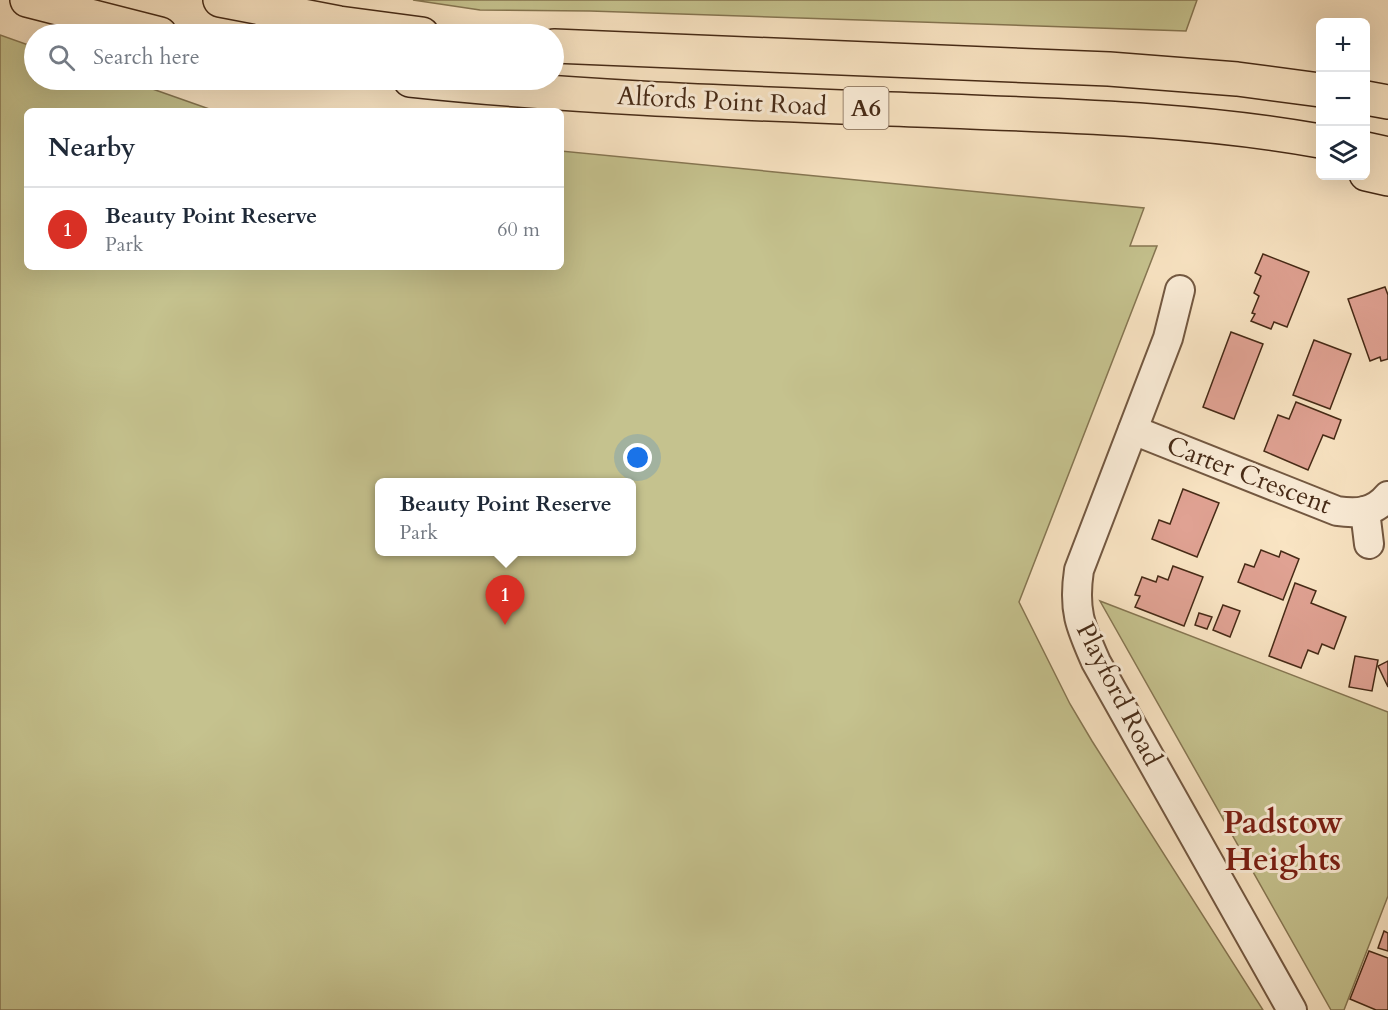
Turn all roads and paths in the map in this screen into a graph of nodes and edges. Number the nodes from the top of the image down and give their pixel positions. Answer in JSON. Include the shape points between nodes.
{"nodes":[{"id":1,"x":27,"y":0,"type":"edge"},
{"id":2,"x":220,"y":0,"type":"edge"},
{"id":3,"x":121,"y":24,"type":"edge"},
{"id":4,"x":353,"y":24,"type":"edge"},
{"id":5,"x":564,"y":46,"type":"edge"},
{"id":6,"x":1316,"y":89,"type":"edge"},
{"id":7,"x":514,"y":90,"type":"edge"},
{"id":8,"x":1370,"y":99,"type":"edge"},
{"id":9,"x":1388,"y":102,"type":"edge"},
{"id":10,"x":1218,"y":127,"type":"junction"},
{"id":11,"x":1316,"y":140,"type":"edge"},
{"id":12,"x":1370,"y":150,"type":"edge"},
{"id":13,"x":1388,"y":154,"type":"edge"},
{"id":14,"x":1316,"y":164,"type":"edge"},
{"id":15,"x":1370,"y":175,"type":"edge"},
{"id":16,"x":1388,"y":179,"type":"edge"},
{"id":17,"x":1180,"y":290,"type":"dead end"},
{"id":18,"x":1133,"y":430,"type":"junction"},
{"id":19,"x":1377,"y":504,"type":"edge"},
{"id":20,"x":1369,"y":544,"type":"dead end"},
{"id":21,"x":1292,"y":1010,"type":"edge"}],
"edges":[{"from":1,"to":3,"type":"highway"},
{"from":2,"to":4,"type":"highway"},
{"from":5,"to":6,"type":"highway","name":"Alfords Point Road","number":"A6","via":[[1119,69]]},
{"from":7,"to":10,"type":"highway","name":"Alfords Point Road","number":"A6","via":[[1035,114]]},
{"from":8,"to":9,"type":"highway"},
{"from":10,"to":11,"type":"highway","name":"Alfords Point Road","number":"A6"},
{"from":10,"to":14,"type":"highway","number":"A6"},
{"from":12,"to":13,"type":"highway"},
{"from":15,"to":16,"type":"highway"},
{"from":17,"to":18,"type":"street","name":"Playford Road","via":[[1168,338]]},
{"from":18,"to":19,"type":"street","name":"Carter Crescent","via":[[1337,511],[1353,513]]},
{"from":18,"to":21,"type":"street","name":"Playford Road","via":[[1079,570],[1076,589],[1082,631]]},
{"from":19,"to":20,"type":"street","name":"Carter Crescent"}]}
